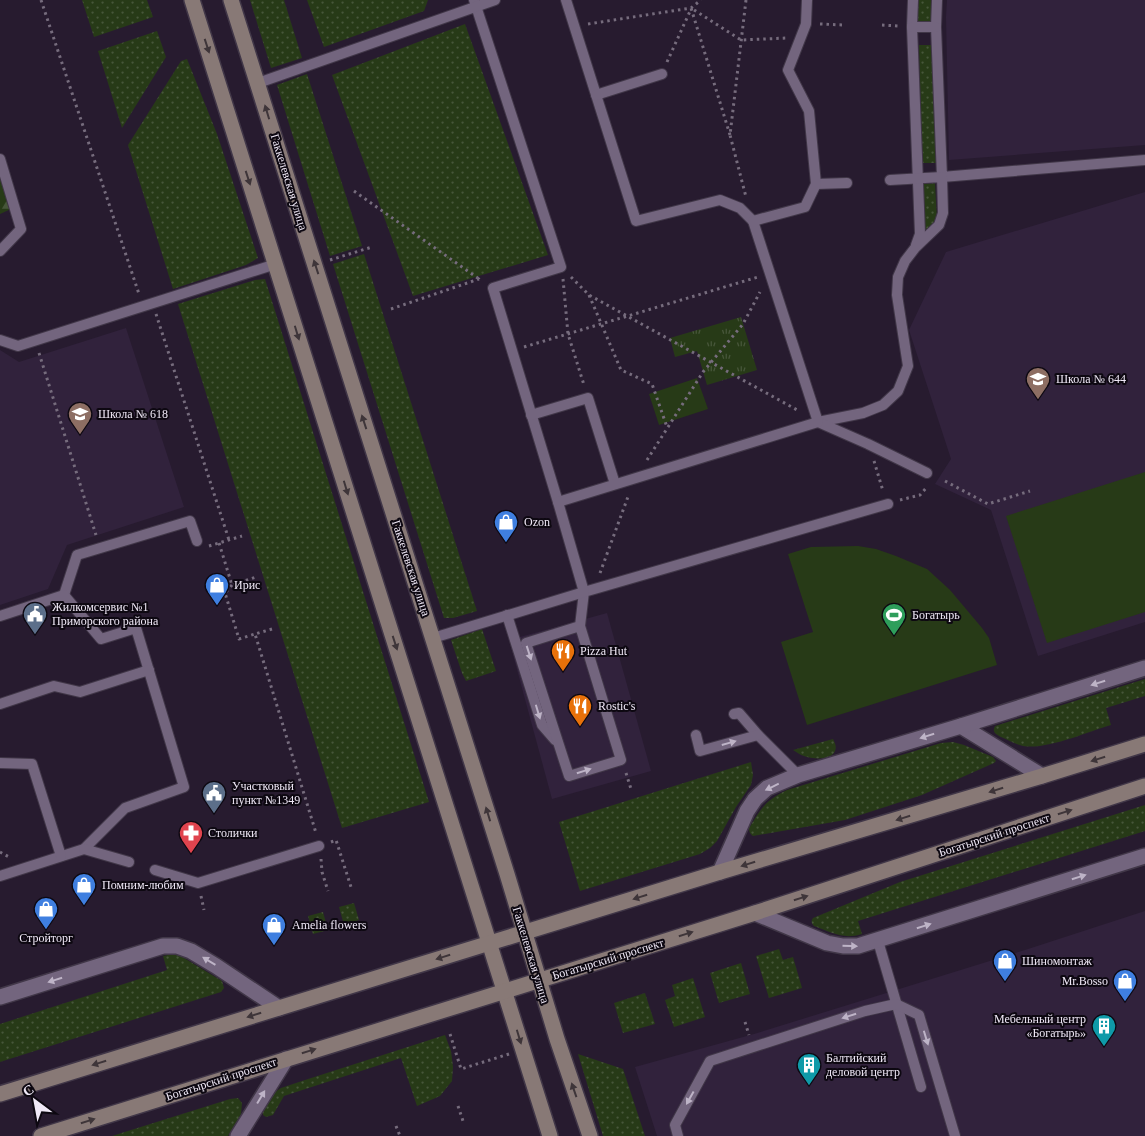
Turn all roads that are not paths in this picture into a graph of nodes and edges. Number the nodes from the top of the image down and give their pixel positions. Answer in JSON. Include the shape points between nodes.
{"nodes":[{"id":1,"x":192,"y":0,"type":"edge"},
{"id":2,"x":232,"y":0,"type":"edge"},
{"id":3,"x":495,"y":0,"type":"edge"},
{"id":4,"x":566,"y":0,"type":"edge"},
{"id":5,"x":807,"y":0,"type":"edge"},
{"id":6,"x":913,"y":0,"type":"edge"},
{"id":7,"x":937,"y":0,"type":"edge"},
{"id":8,"x":475,"y":3,"type":"edge"},
{"id":9,"x":912,"y":27,"type":"junction"},
{"id":10,"x":936,"y":27,"type":"junction"},
{"id":11,"x":662,"y":74,"type":"road end"},
{"id":12,"x":258,"y":83,"type":"junction"},
{"id":13,"x":596,"y":96,"type":"junction"},
{"id":14,"x":0,"y":159,"type":"edge"},
{"id":15,"x":1145,"y":160,"type":"edge"},
{"id":16,"x":942,"y":178,"type":"junction"},
{"id":17,"x":918,"y":179,"type":"junction"},
{"id":18,"x":890,"y":180,"type":"dead end"},
{"id":19,"x":847,"y":183,"type":"dead end"},
{"id":20,"x":816,"y":184,"type":"junction"},
{"id":21,"x":753,"y":221,"type":"junction"},
{"id":22,"x":915,"y":248,"type":"junction"},
{"id":23,"x":0,"y":251,"type":"edge"},
{"id":24,"x":276,"y":264,"type":"junction"},
{"id":25,"x":0,"y":340,"type":"edge"},
{"id":26,"x":531,"y":415,"type":"junction"},
{"id":27,"x":818,"y":422,"type":"junction"},
{"id":28,"x":927,"y":473,"type":"road end"},
{"id":29,"x":616,"y":484,"type":"junction"},
{"id":30,"x":558,"y":502,"type":"junction"},
{"id":31,"x":888,"y":504,"type":"road end"},
{"id":32,"x":197,"y":541,"type":"road end"},
{"id":33,"x":589,"y":591,"type":"junction"},
{"id":34,"x":64,"y":595,"type":"junction"},
{"id":35,"x":0,"y":616,"type":"edge"},
{"id":36,"x":507,"y":616,"type":"junction"},
{"id":37,"x":580,"y":626,"type":"junction"},
{"id":38,"x":433,"y":638,"type":"junction"},
{"id":39,"x":1145,"y":668,"type":"edge"},
{"id":40,"x":149,"y":670,"type":"junction"},
{"id":41,"x":0,"y":704,"type":"edge"},
{"id":42,"x":734,"y":714,"type":"dead end"},
{"id":43,"x":961,"y":726,"type":"junction"},
{"id":44,"x":696,"y":735,"type":"dead end"},
{"id":45,"x":758,"y":735,"type":"junction"},
{"id":46,"x":1145,"y":744,"type":"edge"},
{"id":47,"x":559,"y":745,"type":"junction"},
{"id":48,"x":0,"y":763,"type":"edge"},
{"id":49,"x":798,"y":775,"type":"junction"},
{"id":50,"x":1042,"y":776,"type":"junction"},
{"id":51,"x":1145,"y":786,"type":"edge"},
{"id":52,"x":319,"y":846,"type":"road end"},
{"id":53,"x":84,"y":848,"type":"junction"},
{"id":54,"x":61,"y":856,"type":"junction"},
{"id":55,"x":1145,"y":856,"type":"edge"},
{"id":56,"x":129,"y":862,"type":"dead end"},
{"id":57,"x":156,"y":870,"type":"dead end"},
{"id":58,"x":720,"y":872,"type":"junction"},
{"id":59,"x":0,"y":876,"type":"edge"},
{"id":60,"x":755,"y":913,"type":"junction"},
{"id":61,"x":525,"y":932,"type":"junction"},
{"id":62,"x":878,"y":941,"type":"junction"},
{"id":63,"x":490,"y":943,"type":"junction"},
{"id":64,"x":539,"y":980,"type":"junction"},
{"id":65,"x":504,"y":991,"type":"junction"},
{"id":66,"x":0,"y":997,"type":"edge"},
{"id":67,"x":896,"y":1004,"type":"junction"},
{"id":68,"x":278,"y":1008,"type":"junction"},
{"id":69,"x":286,"y":1059,"type":"junction"},
{"id":70,"x":921,"y":1087,"type":"dead end"},
{"id":71,"x":0,"y":1094,"type":"edge"},
{"id":72,"x":41,"y":1136,"type":"edge"},
{"id":73,"x":238,"y":1136,"type":"edge"},
{"id":74,"x":550,"y":1136,"type":"edge"},
{"id":75,"x":590,"y":1136,"type":"edge"},
{"id":76,"x":678,"y":1136,"type":"edge"},
{"id":77,"x":955,"y":1136,"type":"edge"}],
"edges":[{"from":1,"to":24,"type":"main road","one_way":true},
{"from":2,"to":12,"type":"main road","name":"Гаккелевская улица"},
{"from":3,"to":8,"type":"lane"},
{"from":4,"to":13,"type":"lane"},
{"from":5,"to":20,"type":"lane","via":[[806,24],[788,70],[809,111]]},
{"from":6,"to":9,"type":"lane"},
{"from":7,"to":10,"type":"lane"},
{"from":8,"to":12,"type":"lane"},
{"from":8,"to":26,"type":"lane","via":[[561,267],[493,288]]},
{"from":9,"to":10,"type":"lane"},
{"from":9,"to":17,"type":"lane"},
{"from":10,"to":16,"type":"lane"},
{"from":11,"to":13,"type":"lane"},
{"from":38,"to":12,"type":"main road","name":"Гаккелевская улица","one_way":true},
{"from":13,"to":21,"type":"lane","via":[[636,221],[720,200],[740,208]]},
{"from":14,"to":23,"type":"lane","via":[[20,229]]},
{"from":15,"to":16,"type":"lane"},
{"from":16,"to":17,"type":"lane"},
{"from":16,"to":22,"type":"lane","via":[[943,213],[939,225]]},
{"from":17,"to":18,"type":"lane"},
{"from":17,"to":22,"type":"lane","via":[[920,234]]},
{"from":19,"to":20,"type":"lane"},
{"from":20,"to":21,"type":"lane","via":[[804,207]]},
{"from":21,"to":27,"type":"lane"},
{"from":22,"to":27,"type":"lane","via":[[898,277],[897,295],[908,366],[898,391],[883,405],[863,413]]},
{"from":24,"to":25,"type":"lane","via":[[18,346]]},
{"from":24,"to":63,"type":"main road","one_way":true},
{"from":26,"to":29,"type":"lane","via":[[588,398]]},
{"from":26,"to":30,"type":"lane"},
{"from":27,"to":28,"type":"lane"},
{"from":27,"to":29,"type":"lane"},
{"from":29,"to":30,"type":"lane"},
{"from":30,"to":33,"type":"lane"},
{"from":31,"to":33,"type":"lane"},
{"from":32,"to":34,"type":"lane","via":[[190,521],[77,555]]},
{"from":33,"to":36,"type":"lane"},
{"from":33,"to":37,"type":"lane"},
{"from":34,"to":35,"type":"lane"},
{"from":34,"to":40,"type":"lane","via":[[101,639],[136,628]]},
{"from":36,"to":38,"type":"lane"},
{"from":36,"to":47,"type":"lane","one_way":true,"via":[[542,725]]},
{"from":37,"to":47,"type":"lane","one_way":true,"via":[[526,643]]},
{"from":47,"to":37,"type":"lane","one_way":true,"via":[[569,776],[621,760]]},
{"from":61,"to":38,"type":"main road","name":"Гаккелевская улица","one_way":true},
{"from":39,"to":43,"type":"street","one_way":true},
{"from":40,"to":41,"type":"lane","via":[[80,692],[54,686]]},
{"from":40,"to":53,"type":"lane","via":[[184,787],[125,808]]},
{"from":42,"to":45,"type":"lane","via":[[739,713]]},
{"from":43,"to":49,"type":"street","one_way":true},
{"from":43,"to":50,"type":"street"},
{"from":44,"to":45,"type":"lane","one_way":true,"via":[[700,752]]},
{"from":45,"to":49,"type":"lane"},
{"from":46,"to":50,"type":"main road","one_way":true},
{"from":48,"to":54,"type":"lane","via":[[32,764]]},
{"from":49,"to":58,"type":"street","one_way":true,"via":[[767,788],[755,799]]},
{"from":50,"to":58,"type":"main road","one_way":true},
{"from":60,"to":51,"type":"main road","name":"Богатырский проспект","one_way":true},
{"from":52,"to":57,"type":"lane","via":[[198,883]]},
{"from":53,"to":54,"type":"lane"},
{"from":53,"to":56,"type":"lane"},
{"from":54,"to":59,"type":"lane"},
{"from":62,"to":55,"type":"street","one_way":true},
{"from":58,"to":61,"type":"main road","one_way":true},
{"from":60,"to":62,"type":"street","one_way":true,"via":[[827,943],[858,946]]},
{"from":64,"to":60,"type":"main road","name":"Богатырский проспект","one_way":true},
{"from":61,"to":63,"type":"main road"},
{"from":61,"to":64,"type":"main road","name":"Гаккелевская улица"},
{"from":62,"to":67,"type":"lane"},
{"from":63,"to":65,"type":"main road"},
{"from":63,"to":68,"type":"main road","one_way":true},
{"from":64,"to":65,"type":"main road","name":"Богатырский проспект"},
{"from":75,"to":64,"type":"main road","name":"Гаккелевская улица","one_way":true},
{"from":69,"to":65,"type":"main road","name":"Богатырский проспект","one_way":true},
{"from":65,"to":74,"type":"main road","one_way":true},
{"from":68,"to":66,"type":"street","one_way":true,"via":[[216,966],[177,946],[163,946]]},
{"from":67,"to":70,"type":"lane"},
{"from":67,"to":76,"type":"lane","one_way":true,"via":[[710,1061],[675,1125]]},
{"from":67,"to":77,"type":"lane","one_way":true,"via":[[919,1015]]},
{"from":68,"to":71,"type":"main road","one_way":true},
{"from":72,"to":69,"type":"main road","name":"Богатырский проспект","one_way":true},
{"from":73,"to":69,"type":"street","one_way":true}]}
